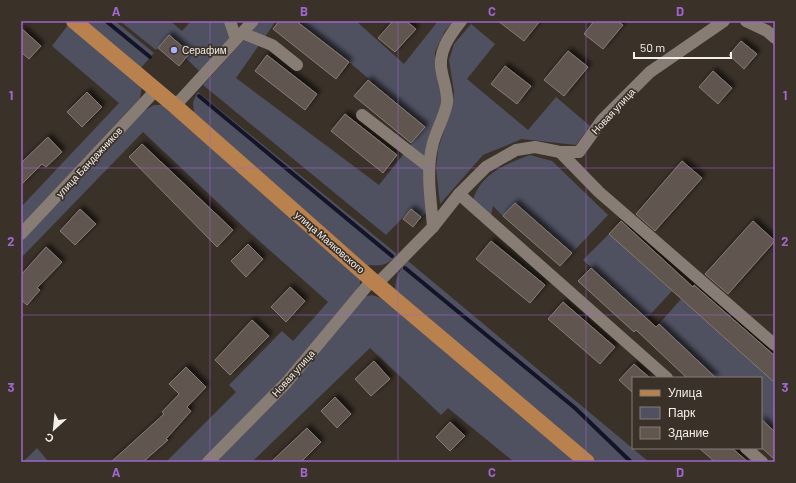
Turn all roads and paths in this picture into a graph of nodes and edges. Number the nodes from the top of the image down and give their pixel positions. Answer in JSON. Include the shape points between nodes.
{"nodes":[{"id":1,"x":74,"y":21,"type":"edge"},
{"id":2,"x":230,"y":21,"type":"edge"},
{"id":3,"x":252,"y":21,"type":"edge"},
{"id":4,"x":462,"y":21,"type":"edge"},
{"id":5,"x":724,"y":21,"type":"edge"},
{"id":6,"x":746,"y":21,"type":"edge"},
{"id":7,"x":239,"y":36,"type":"junction"},
{"id":8,"x":775,"y":38,"type":"edge"},
{"id":9,"x":298,"y":65,"type":"dead end"},
{"id":10,"x":156,"y":90,"type":"junction"},
{"id":11,"x":175,"y":106,"type":"junction"},
{"id":12,"x":362,"y":115,"type":"dead end"},
{"id":13,"x":560,"y":152,"type":"junction"},
{"id":14,"x":429,"y":167,"type":"junction"},
{"id":15,"x":459,"y":194,"type":"junction"},
{"id":16,"x":433,"y":227,"type":"junction"},
{"id":17,"x":21,"y":234,"type":"edge"},
{"id":18,"x":375,"y":282,"type":"junction"},
{"id":19,"x":775,"y":345,"type":"edge"},
{"id":20,"x":666,"y":377,"type":"edge"},
{"id":21,"x":747,"y":449,"type":"edge"},
{"id":22,"x":208,"y":462,"type":"edge"},
{"id":23,"x":587,"y":462,"type":"edge"},
{"id":24,"x":762,"y":462,"type":"edge"}],
"edges":[{"from":1,"to":10,"type":"main road","name":"улица Маяковского"},
{"from":2,"to":7,"type":"street"},
{"from":3,"to":7,"type":"street"},
{"from":4,"to":14,"type":"street","via":[[451,34],[442,53],[441,72],[447,102],[432,146]]},
{"from":5,"to":13,"type":"street","name":"Новая улица","via":[[650,72],[602,120],[578,152]]},
{"from":6,"to":8,"type":"street"},
{"from":7,"to":9,"type":"street","via":[[272,45]]},
{"from":7,"to":11,"type":"street"},
{"from":10,"to":11,"type":"main road","name":"улица Маяковского"},
{"from":10,"to":17,"type":"street","name":"улица Бандажников"},
{"from":11,"to":18,"type":"main road","name":"улица Маяковского"},
{"from":12,"to":14,"type":"street"},
{"from":13,"to":15,"type":"street","name":"Новая улица","via":[[534,147],[516,150],[486,167]]},
{"from":13,"to":19,"type":"street","via":[[599,192]]},
{"from":14,"to":16,"type":"street"},
{"from":15,"to":16,"type":"street","name":"Новая улица"},
{"from":15,"to":20,"type":"street"},
{"from":16,"to":18,"type":"street","name":"Новая улица"},
{"from":18,"to":22,"type":"street","name":"Новая улица","via":[[286,383]]},
{"from":18,"to":23,"type":"main road","name":"улица Маяковского"},
{"from":21,"to":24,"type":"street"}]}
